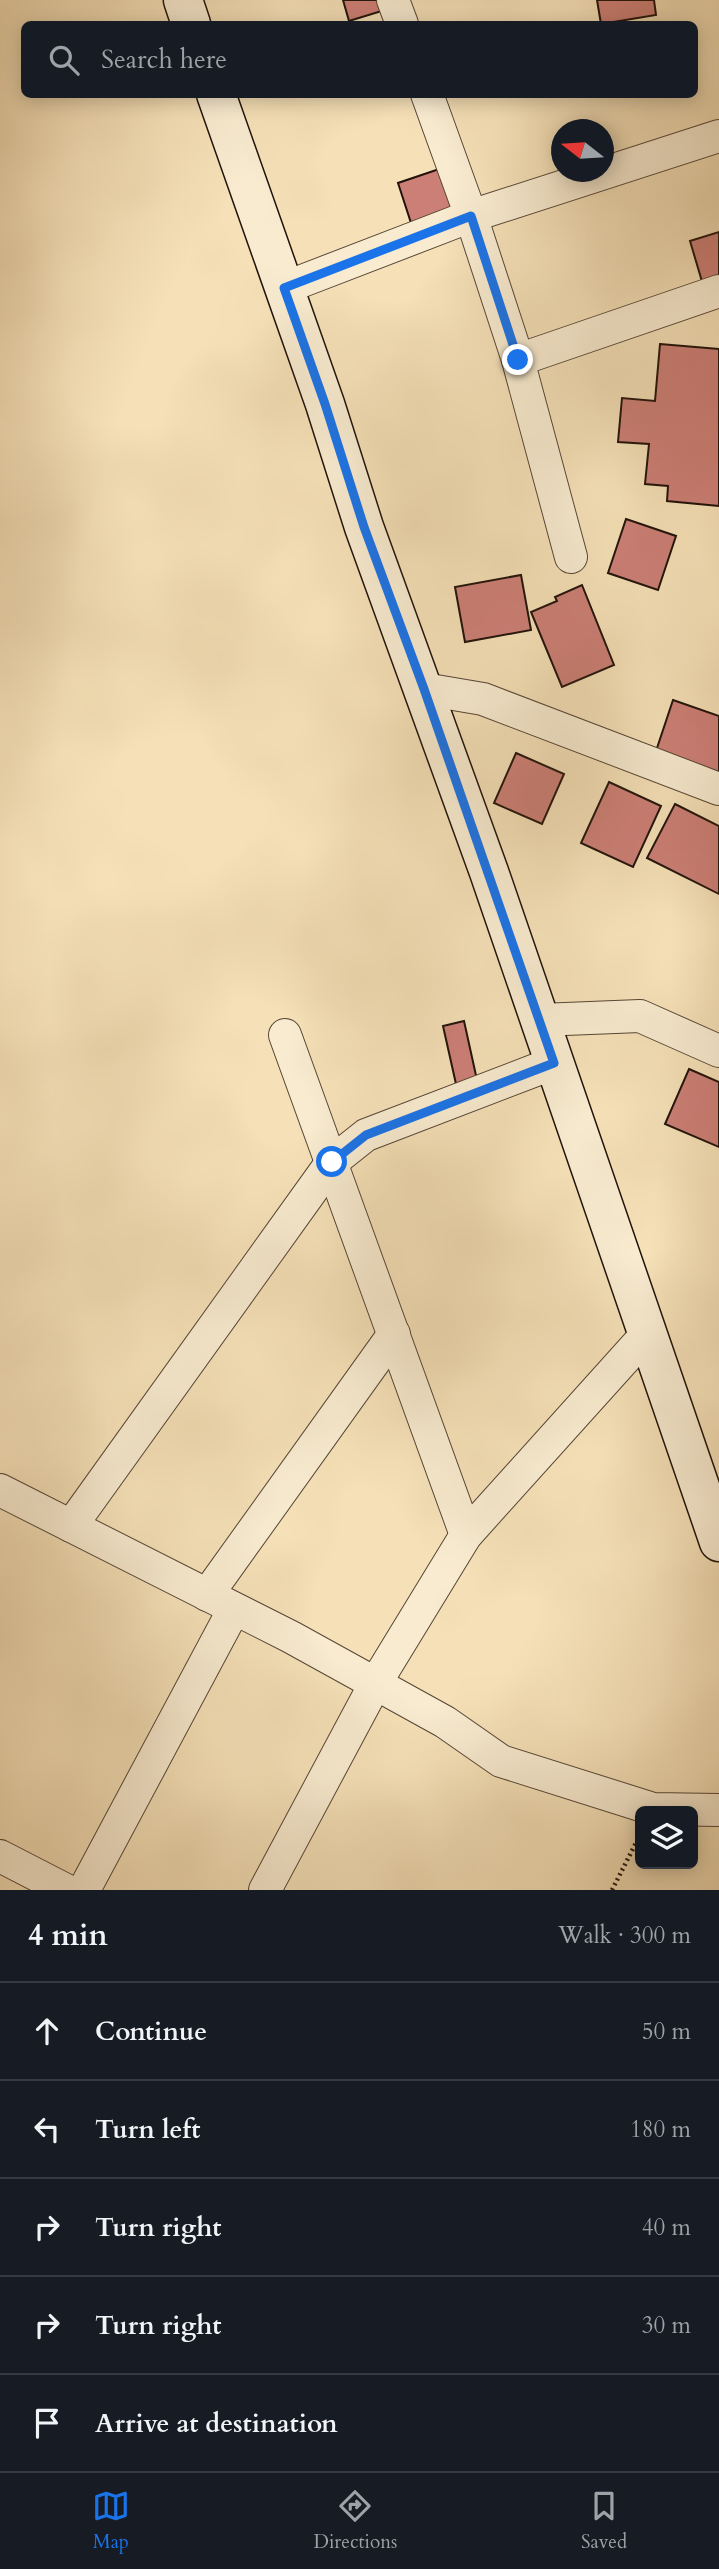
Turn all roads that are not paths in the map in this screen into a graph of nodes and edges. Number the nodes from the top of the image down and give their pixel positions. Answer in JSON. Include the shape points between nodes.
{"nodes":[{"id":1,"x":183,"y":0,"type":"edge"},
{"id":2,"x":393,"y":0,"type":"edge"},
{"id":3,"x":190,"y":21,"type":"edge"},
{"id":4,"x":401,"y":21,"type":"edge"},
{"id":5,"x":217,"y":98,"type":"edge"},
{"id":6,"x":428,"y":98,"type":"edge"},
{"id":7,"x":719,"y":136,"type":"edge"},
{"id":8,"x":471,"y":216,"type":"junction"},
{"id":9,"x":284,"y":288,"type":"junction"},
{"id":10,"x":719,"y":291,"type":"edge"},
{"id":11,"x":518,"y":360,"type":"junction"},
{"id":12,"x":571,"y":557,"type":"dead end"},
{"id":13,"x":424,"y":689,"type":"junction"},
{"id":14,"x":719,"y":789,"type":"edge"},
{"id":15,"x":540,"y":1020,"type":"junction"},
{"id":16,"x":285,"y":1035,"type":"dead end"},
{"id":17,"x":719,"y":1051,"type":"edge"},
{"id":18,"x":554,"y":1063,"type":"junction"},
{"id":19,"x":332,"y":1162,"type":"junction"},
{"id":20,"x":394,"y":1334,"type":"junction"},
{"id":21,"x":647,"y":1334,"type":"junction"},
{"id":22,"x":0,"y":1490,"type":"edge"},
{"id":23,"x":71,"y":1526,"type":"junction"},
{"id":24,"x":466,"y":1535,"type":"junction"},
{"id":25,"x":719,"y":1542,"type":"edge"},
{"id":26,"x":207,"y":1595,"type":"junction"},
{"id":27,"x":234,"y":1609,"type":"junction"},
{"id":28,"x":375,"y":1684,"type":"junction"},
{"id":29,"x":719,"y":1810,"type":"edge"},
{"id":30,"x":0,"y":1856,"type":"edge"},
{"id":31,"x":66,"y":1890,"type":"edge"},
{"id":32,"x":84,"y":1890,"type":"edge"},
{"id":33,"x":265,"y":1890,"type":"edge"}],
"edges":[{"from":1,"to":3,"type":"main road"},
{"from":2,"to":4,"type":"street"},
{"from":5,"to":9,"type":"main road"},
{"from":6,"to":8,"type":"street"},
{"from":7,"to":8,"type":"street"},
{"from":8,"to":9,"type":"street"},
{"from":8,"to":11,"type":"street"},
{"from":9,"to":13,"type":"main road"},
{"from":10,"to":11,"type":"street"},
{"from":11,"to":12,"type":"street"},
{"from":13,"to":14,"type":"street","via":[[483,699]]},
{"from":13,"to":15,"type":"main road"},
{"from":15,"to":17,"type":"street","via":[[640,1016]]},
{"from":15,"to":18,"type":"main road"},
{"from":16,"to":19,"type":"street"},
{"from":18,"to":19,"type":"street","via":[[366,1135]]},
{"from":18,"to":21,"type":"main road"},
{"from":19,"to":20,"type":"street"},
{"from":19,"to":23,"type":"street"},
{"from":20,"to":24,"type":"street"},
{"from":20,"to":26,"type":"street"},
{"from":21,"to":24,"type":"street"},
{"from":21,"to":25,"type":"main road"},
{"from":22,"to":23,"type":"street"},
{"from":23,"to":26,"type":"street"},
{"from":24,"to":28,"type":"street"},
{"from":26,"to":27,"type":"street"},
{"from":27,"to":28,"type":"street"},
{"from":27,"to":32,"type":"street"},
{"from":28,"to":29,"type":"street","via":[[445,1722],[501,1760],[653,1809]]},
{"from":28,"to":33,"type":"street"},
{"from":30,"to":31,"type":"street"}]}
